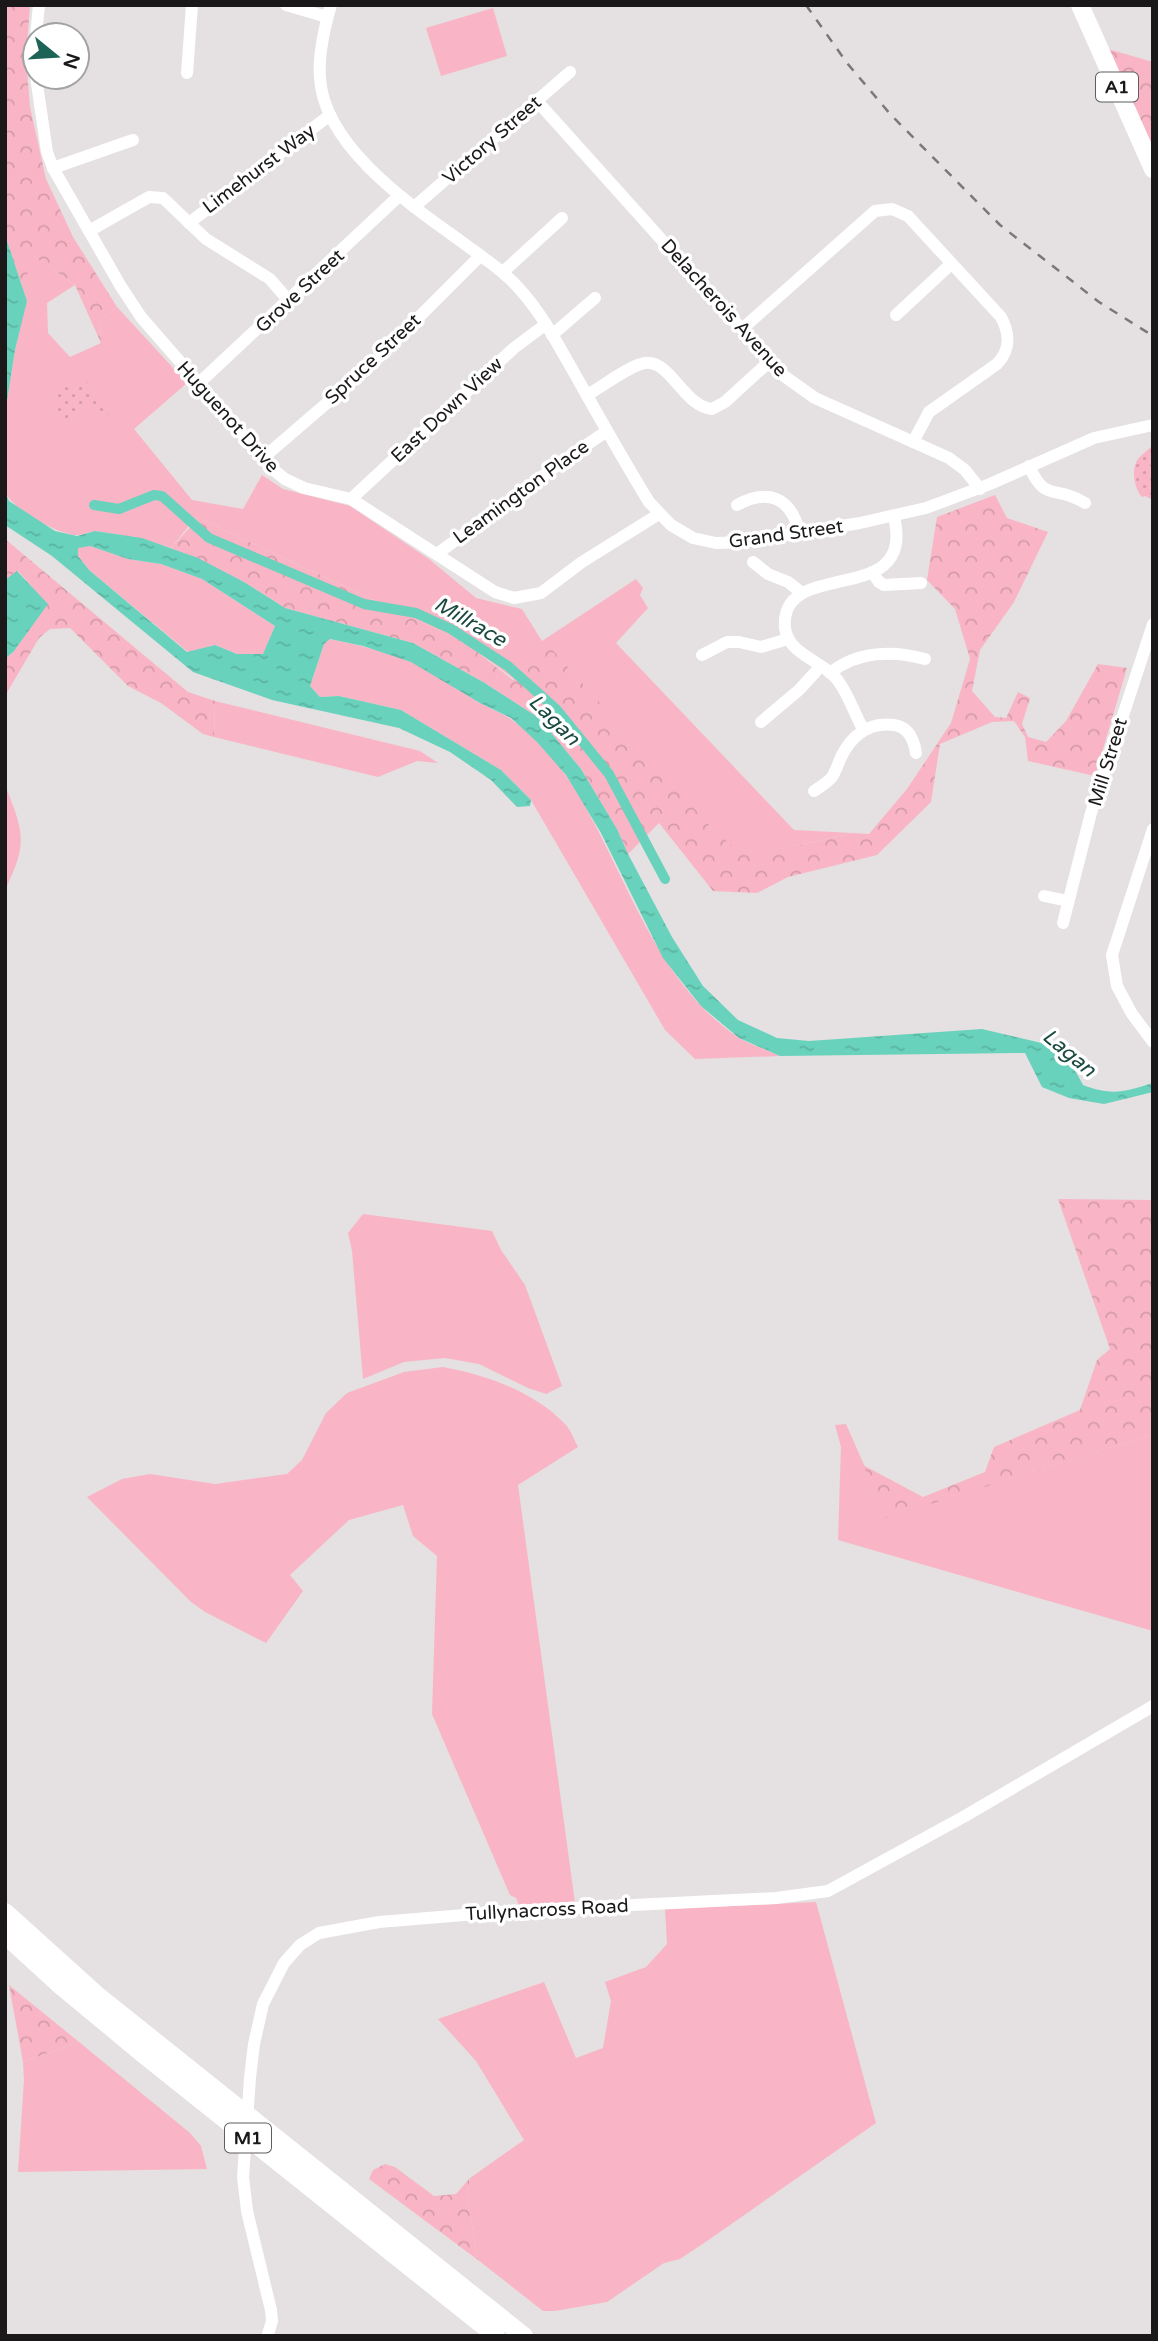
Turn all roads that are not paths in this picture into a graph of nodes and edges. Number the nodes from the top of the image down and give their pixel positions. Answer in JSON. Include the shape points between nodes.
{"nodes":[{"id":1,"x":192,"y":5,"type":"edge"},
{"id":2,"x":286,"y":5,"type":"edge"},
{"id":3,"x":1080,"y":5,"type":"edge"},
{"id":4,"x":329,"y":11,"type":"edge"},
{"id":5,"x":570,"y":72,"type":"dead end"},
{"id":6,"x":187,"y":73,"type":"dead end"},
{"id":7,"x":38,"y":91,"type":"edge"},
{"id":8,"x":537,"y":101,"type":"junction"},
{"id":9,"x":330,"y":115,"type":"junction"},
{"id":10,"x":133,"y":140,"type":"dead end"},
{"id":11,"x":53,"y":168,"type":"junction"},
{"id":12,"x":1153,"y":169,"type":"edge"},
{"id":13,"x":400,"y":196,"type":"junction"},
{"id":14,"x":414,"y":207,"type":"junction"},
{"id":15,"x":562,"y":218,"type":"dead end"},
{"id":16,"x":189,"y":223,"type":"junction"},
{"id":17,"x":89,"y":231,"type":"junction"},
{"id":18,"x":480,"y":256,"type":"junction"},
{"id":19,"x":951,"y":264,"type":"junction"},
{"id":20,"x":503,"y":272,"type":"junction"},
{"id":21,"x":289,"y":301,"type":"junction"},
{"id":22,"x":592,"y":306,"type":"dead end"},
{"id":23,"x":896,"y":315,"type":"dead end"},
{"id":24,"x":742,"y":329,"type":"junction"},
{"id":25,"x":549,"y":330,"type":"junction"},
{"id":26,"x":770,"y":361,"type":"junction"},
{"id":27,"x":198,"y":384,"type":"junction"},
{"id":28,"x":587,"y":395,"type":"junction"},
{"id":29,"x":1153,"y":425,"type":"edge"},
{"id":30,"x":607,"y":431,"type":"junction"},
{"id":31,"x":913,"y":442,"type":"junction"},
{"id":32,"x":263,"y":458,"type":"junction"},
{"id":33,"x":1029,"y":466,"type":"junction"},
{"id":34,"x":980,"y":489,"type":"junction"},
{"id":35,"x":351,"y":499,"type":"junction"},
{"id":36,"x":1085,"y":503,"type":"dead end"},
{"id":37,"x":737,"y":505,"type":"dead end"},
{"id":38,"x":659,"y":514,"type":"junction"},
{"id":39,"x":894,"y":517,"type":"junction"},
{"id":40,"x":799,"y":531,"type":"junction"},
{"id":41,"x":437,"y":554,"type":"junction"},
{"id":42,"x":753,"y":562,"type":"dead end"},
{"id":43,"x":872,"y":572,"type":"junction"},
{"id":44,"x":921,"y":583,"type":"dead end"},
{"id":45,"x":802,"y":593,"type":"junction"},
{"id":46,"x":1153,"y":624,"type":"edge"},
{"id":47,"x":788,"y":639,"type":"junction"},
{"id":48,"x":702,"y":655,"type":"dead end"},
{"id":49,"x":925,"y":659,"type":"dead end"},
{"id":50,"x":1147,"y":660,"type":"edge"},
{"id":51,"x":825,"y":670,"type":"junction"},
{"id":52,"x":761,"y":722,"type":"dead end"},
{"id":53,"x":863,"y":729,"type":"junction"},
{"id":54,"x":916,"y":753,"type":"dead end"},
{"id":55,"x":814,"y":791,"type":"dead end"},
{"id":56,"x":1153,"y":828,"type":"edge"},
{"id":57,"x":1044,"y":896,"type":"dead end"},
{"id":58,"x":1068,"y":901,"type":"junction"},
{"id":59,"x":1063,"y":923,"type":"dead end"},
{"id":60,"x":1153,"y":1042,"type":"edge"},
{"id":61,"x":1153,"y":1706,"type":"edge"},
{"id":62,"x":5,"y":1912,"type":"edge"},
{"id":63,"x":5,"y":1935,"type":"edge"},
{"id":64,"x":268,"y":2335,"type":"edge"},
{"id":65,"x":496,"y":2336,"type":"edge"},
{"id":66,"x":524,"y":2336,"type":"edge"}],
"edges":[{"from":1,"to":6,"type":"street"},
{"from":2,"to":4,"type":"street"},
{"from":3,"to":12,"type":"highway","number":"A1"},
{"from":4,"to":9,"type":"street","name":"Grand Street","via":[[320,78]]},
{"from":5,"to":8,"type":"street","name":"Victory Street"},
{"from":7,"to":11,"type":"street","name":"Huguenot Drive"},
{"from":8,"to":14,"type":"street","name":"Victory Street"},
{"from":8,"to":24,"type":"street","name":"Delacherois Avenue"},
{"from":9,"to":13,"type":"street","name":"Grand Street","via":[[359,156]]},
{"from":9,"to":16,"type":"street","name":"Limehurst Way"},
{"from":10,"to":11,"type":"street"},
{"from":11,"to":17,"type":"street","name":"Huguenot Drive"},
{"from":13,"to":14,"type":"street","name":"Grand Street"},
{"from":13,"to":21,"type":"street","name":"Grove Street"},
{"from":14,"to":18,"type":"street","name":"Grand Street"},
{"from":15,"to":20,"type":"street"},
{"from":16,"to":17,"type":"street","via":[[168,201],[156,196]]},
{"from":16,"to":21,"type":"street","via":[[270,279]]},
{"from":17,"to":27,"type":"street","name":"Huguenot Drive","via":[[135,309]]},
{"from":18,"to":20,"type":"street","name":"Grand Street"},
{"from":18,"to":32,"type":"street","name":"Spruce Street","via":[[371,365]]},
{"from":19,"to":23,"type":"street"},
{"from":19,"to":24,"type":"street","via":[[908,216],[892,209],[875,211]]},
{"from":19,"to":31,"type":"street","via":[[1002,317],[1008,346],[998,364],[929,412]]},
{"from":20,"to":25,"type":"street","name":"Grand Street"},
{"from":21,"to":27,"type":"street","name":"Grove Street"},
{"from":22,"to":25,"type":"street","name":"East Down View"},
{"from":24,"to":26,"type":"street","name":"Delacherois Avenue"},
{"from":25,"to":28,"type":"street","name":"Grand Street"},
{"from":25,"to":35,"type":"street","name":"East Down View","via":[[514,348]]},
{"from":26,"to":28,"type":"street","via":[[712,409],[697,404],[663,369],[651,363]]},
{"from":26,"to":31,"type":"street","name":"Delacherois Avenue","via":[[807,393]]},
{"from":27,"to":32,"type":"street","name":"Huguenot Drive"},
{"from":28,"to":30,"type":"street","name":"Grand Street"},
{"from":29,"to":33,"type":"street","name":"Grand Street","via":[[1094,438]]},
{"from":30,"to":38,"type":"street","name":"Grand Street"},
{"from":30,"to":41,"type":"street","name":"Leamington Place"},
{"from":31,"to":34,"type":"street","name":"Delacherois Avenue","via":[[957,464]]},
{"from":32,"to":35,"type":"street","name":"Huguenot Drive","via":[[294,484]]},
{"from":33,"to":34,"type":"street","name":"Grand Street"},
{"from":33,"to":36,"type":"street","via":[[1045,491],[1066,493]]},
{"from":34,"to":39,"type":"street","name":"Grand Street"},
{"from":35,"to":41,"type":"street","name":"Huguenot Drive"},
{"from":37,"to":40,"type":"street","via":[[756,496],[771,496],[793,514]]},
{"from":38,"to":40,"type":"street","name":"Grand Street","via":[[693,538],[716,543]]},
{"from":38,"to":41,"type":"street","name":"Huguenot Drive","via":[[541,593],[522,599],[495,592]]},
{"from":39,"to":40,"type":"street","name":"Grand Street"},
{"from":39,"to":43,"type":"street","via":[[897,548]]},
{"from":42,"to":45,"type":"street"},
{"from":43,"to":44,"type":"street","via":[[884,585]]},
{"from":43,"to":45,"type":"street"},
{"from":45,"to":47,"type":"street","via":[[786,612]]},
{"from":46,"to":50,"type":"street","name":"Mill Street"},
{"from":47,"to":48,"type":"street","via":[[761,647],[727,642]]},
{"from":47,"to":51,"type":"street"},
{"from":49,"to":51,"type":"street","via":[[871,655]]},
{"from":50,"to":58,"type":"street","name":"Mill Street","via":[[1091,813]]},
{"from":51,"to":52,"type":"street"},
{"from":51,"to":53,"type":"street","via":[[839,683]]},
{"from":53,"to":54,"type":"street","via":[[899,726],[911,735]]},
{"from":53,"to":55,"type":"street","via":[[844,751],[830,779]]},
{"from":56,"to":60,"type":"street","via":[[1112,955],[1117,986]]},
{"from":57,"to":58,"type":"street"},
{"from":58,"to":59,"type":"street","name":"Mill Street"},
{"from":61,"to":64,"type":"street","name":"Tullynacross Road","via":[[828,1891],[388,1921],[319,1933],[300,1945],[272,1984],[258,2021],[250,2078],[243,2177],[271,2310]]},
{"from":62,"to":66,"type":"highway","number":"M1","via":[[107,2003]]},
{"from":63,"to":65,"type":"highway","number":"M1","via":[[143,2054]]}]}
